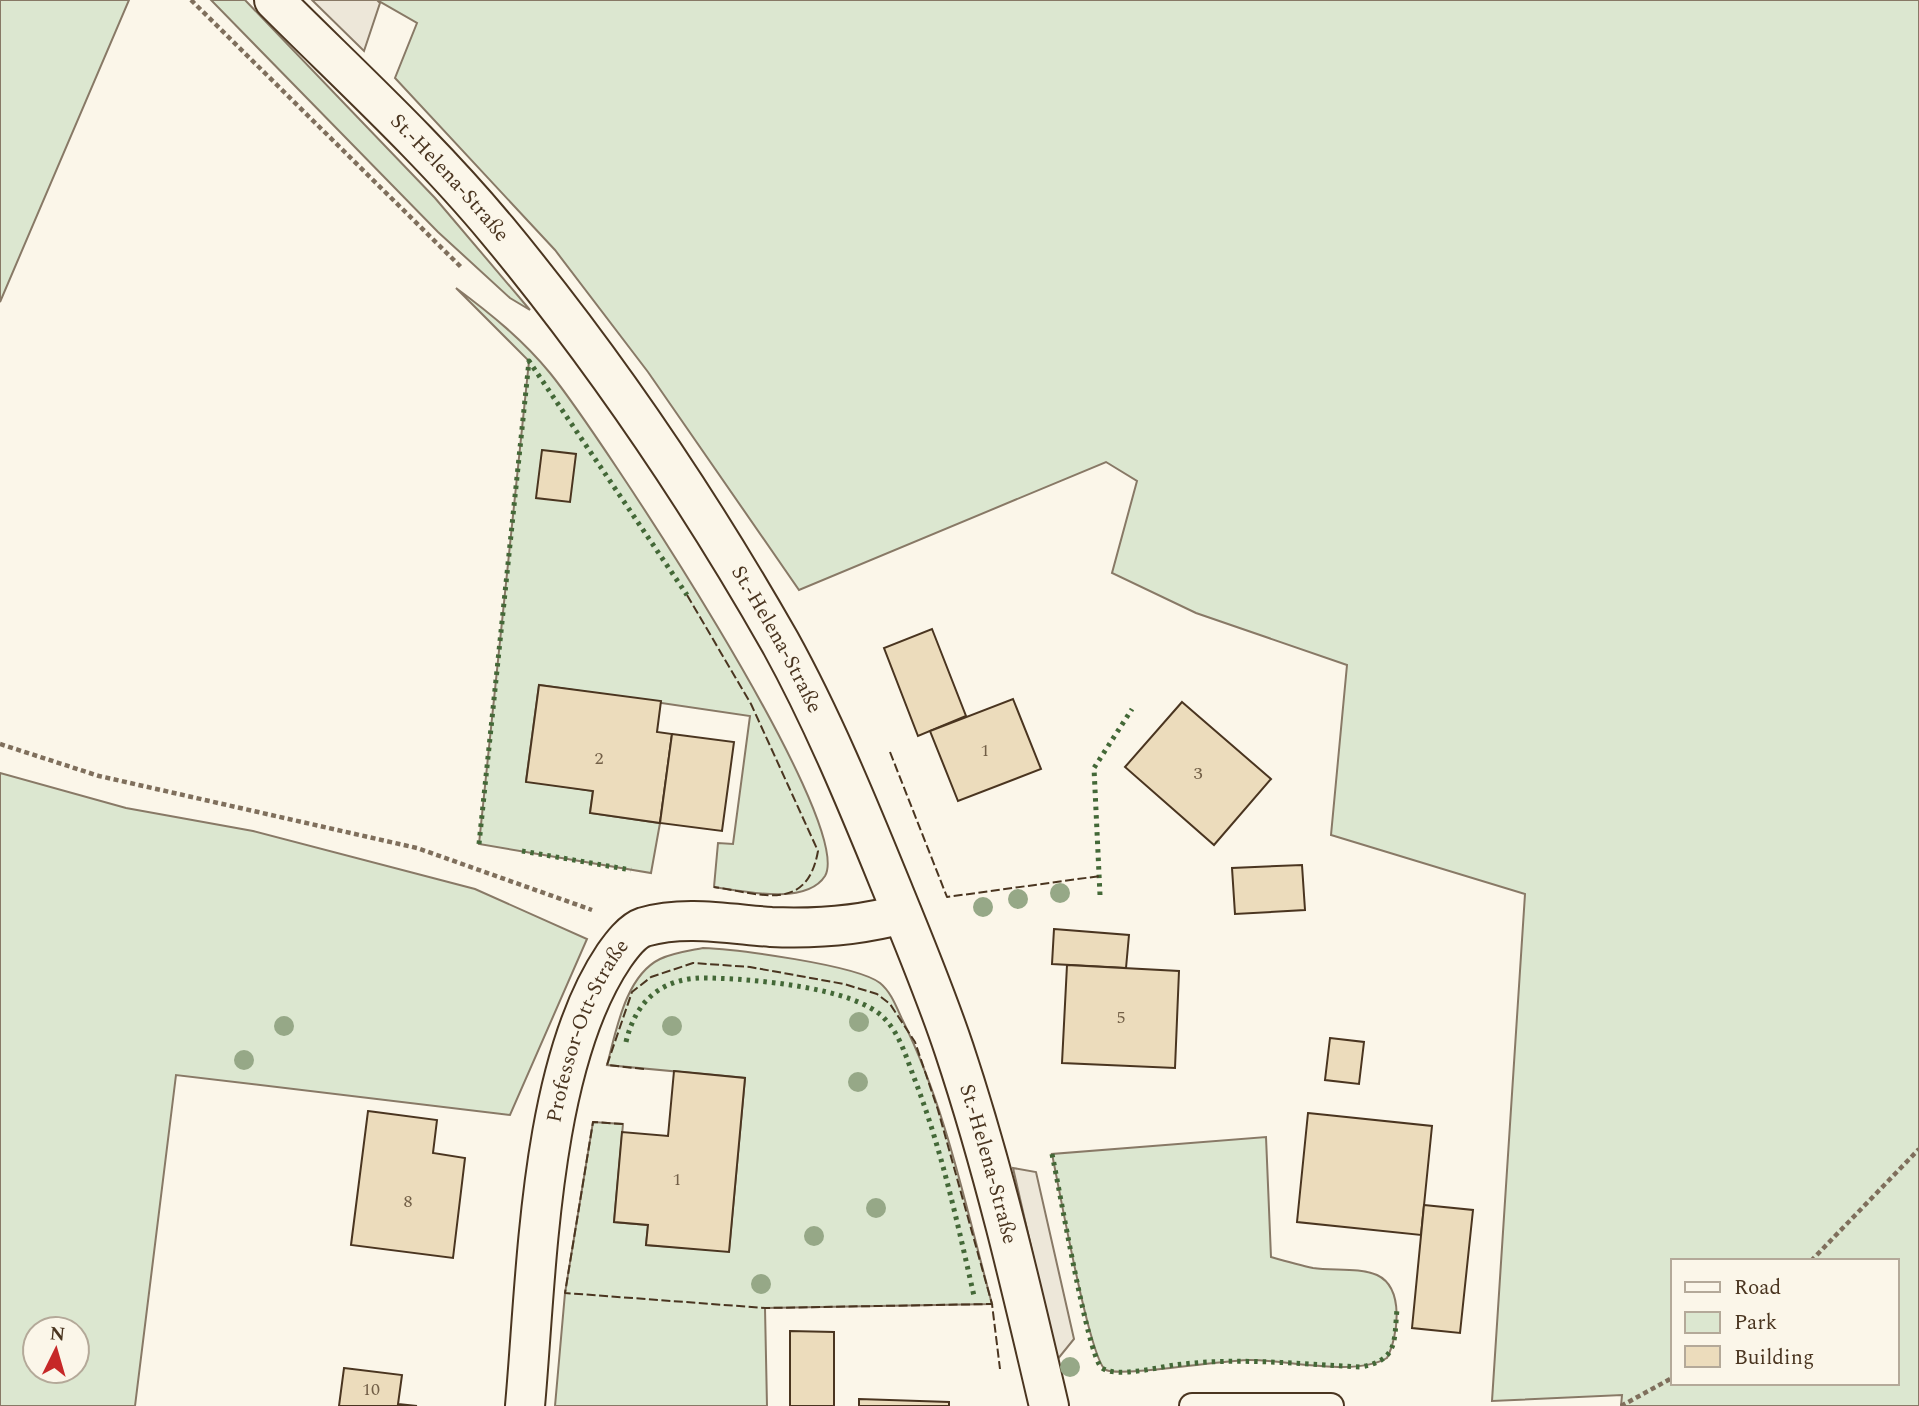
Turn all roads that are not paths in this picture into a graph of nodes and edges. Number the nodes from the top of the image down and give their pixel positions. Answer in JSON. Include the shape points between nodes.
{"nodes":[{"id":1,"x":274,"y":0,"type":"edge"},
{"id":2,"x":902,"y":914,"type":"junction"},
{"id":3,"x":525,"y":1406,"type":"edge"},
{"id":4,"x":1049,"y":1406,"type":"edge"},
{"id":5,"x":1192,"y":1406,"type":"edge"},
{"id":6,"x":1332,"y":1406,"type":"edge"}],
"edges":[{"from":1,"to":2,"type":"street","name":"St.-Helena-Straße","via":[[494,227],[621,391],[780,643],[857,802]]},
{"from":2,"to":3,"type":"street","name":"Professor-Ott-Straße","via":[[823,929],[666,922],[640,928],[622,945],[589,1003],[563,1084],[550,1150]]},
{"from":2,"to":4,"type":"street","name":"St.-Helena-Straße","via":[[954,1050],[996,1192]]},
{"from":5,"to":6,"type":"lane"}]}
